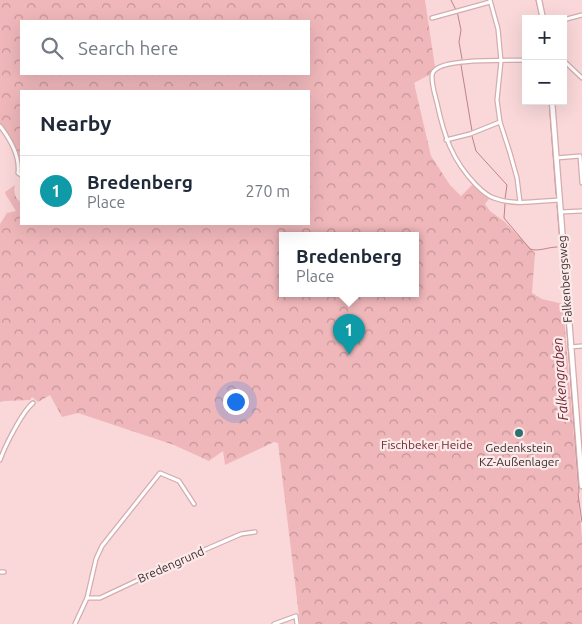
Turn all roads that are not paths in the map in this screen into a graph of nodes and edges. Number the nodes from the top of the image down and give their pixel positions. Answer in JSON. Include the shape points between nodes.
{"nodes":[{"id":1,"x":539,"y":0,"type":"edge"},
{"id":2,"x":490,"y":1,"type":"edge"},
{"id":3,"x":542,"y":15,"type":"edge"},
{"id":4,"x":582,"y":15,"type":"edge"},
{"id":5,"x":432,"y":18,"type":"dead end"},
{"id":6,"x":567,"y":19,"type":"edge"},
{"id":7,"x":522,"y":60,"type":"edge"},
{"id":8,"x":501,"y":61,"type":"junction"},
{"id":9,"x":567,"y":64,"type":"edge"},
{"id":10,"x":582,"y":78,"type":"edge"},
{"id":11,"x":552,"y":105,"type":"edge"},
{"id":12,"x":500,"y":122,"type":"junction"},
{"id":13,"x":0,"y":126,"type":"edge"},
{"id":14,"x":446,"y":140,"type":"junction"},
{"id":15,"x":556,"y":158,"type":"junction"},
{"id":16,"x":20,"y":174,"type":"edge"},
{"id":17,"x":582,"y":183,"type":"edge"},
{"id":18,"x":559,"y":200,"type":"junction"},
{"id":19,"x":520,"y":202,"type":"junction"},
{"id":20,"x":582,"y":211,"type":"edge"},
{"id":21,"x":560,"y":212,"type":"junction"},
{"id":22,"x":582,"y":346,"type":"edge"},
{"id":23,"x":570,"y":347,"type":"junction"},
{"id":24,"x":33,"y":403,"type":"dead end"},
{"id":25,"x":580,"y":448,"type":"edge"},
{"id":26,"x":0,"y":460,"type":"edge"},
{"id":27,"x":582,"y":486,"type":"edge"},
{"id":28,"x":194,"y":504,"type":"dead end"},
{"id":29,"x":256,"y":532,"type":"dead end"},
{"id":30,"x":87,"y":598,"type":"junction"},
{"id":31,"x":75,"y":624,"type":"edge"},
{"id":32,"x":274,"y":624,"type":"edge"},
{"id":33,"x":297,"y":624,"type":"edge"}],
"edges":[{"from":1,"to":3,"type":"street"},
{"from":2,"to":5,"type":"street"},
{"from":2,"to":8,"type":"street","via":[[498,29]]},
{"from":4,"to":6,"type":"street"},
{"from":7,"to":8,"type":"street"},
{"from":8,"to":12,"type":"street","via":[[497,100]]},
{"from":8,"to":14,"type":"street","via":[[460,62],[433,72],[432,83]]},
{"from":9,"to":10,"type":"street"},
{"from":11,"to":15,"type":"street","name":"Falkenbergsweg"},
{"from":12,"to":14,"type":"street"},
{"from":12,"to":19,"type":"street"},
{"from":13,"to":16,"type":"street","via":[[15,154]]},
{"from":14,"to":19,"type":"street","via":[[460,166],[485,194],[499,200]]},
{"from":15,"to":17,"type":"street","via":[[580,156]]},
{"from":15,"to":18,"type":"street","name":"Falkenbergsweg"},
{"from":18,"to":19,"type":"street"},
{"from":18,"to":21,"type":"street","name":"Falkenbergsweg"},
{"from":20,"to":21,"type":"street"},
{"from":21,"to":23,"type":"street","name":"Falkenbergsweg"},
{"from":22,"to":23,"type":"street"},
{"from":23,"to":25,"type":"street","name":"Falkenbergsweg"},
{"from":24,"to":26,"type":"street"},
{"from":25,"to":27,"type":"street","name":"Falkenbergsweg"},
{"from":28,"to":30,"type":"street","via":[[179,481],[160,473],[102,546]]},
{"from":29,"to":30,"type":"street","name":"Bredengrund","via":[[242,534],[100,598]]},
{"from":30,"to":31,"type":"street"},
{"from":32,"to":33,"type":"street","via":[[296,616]]}]}
